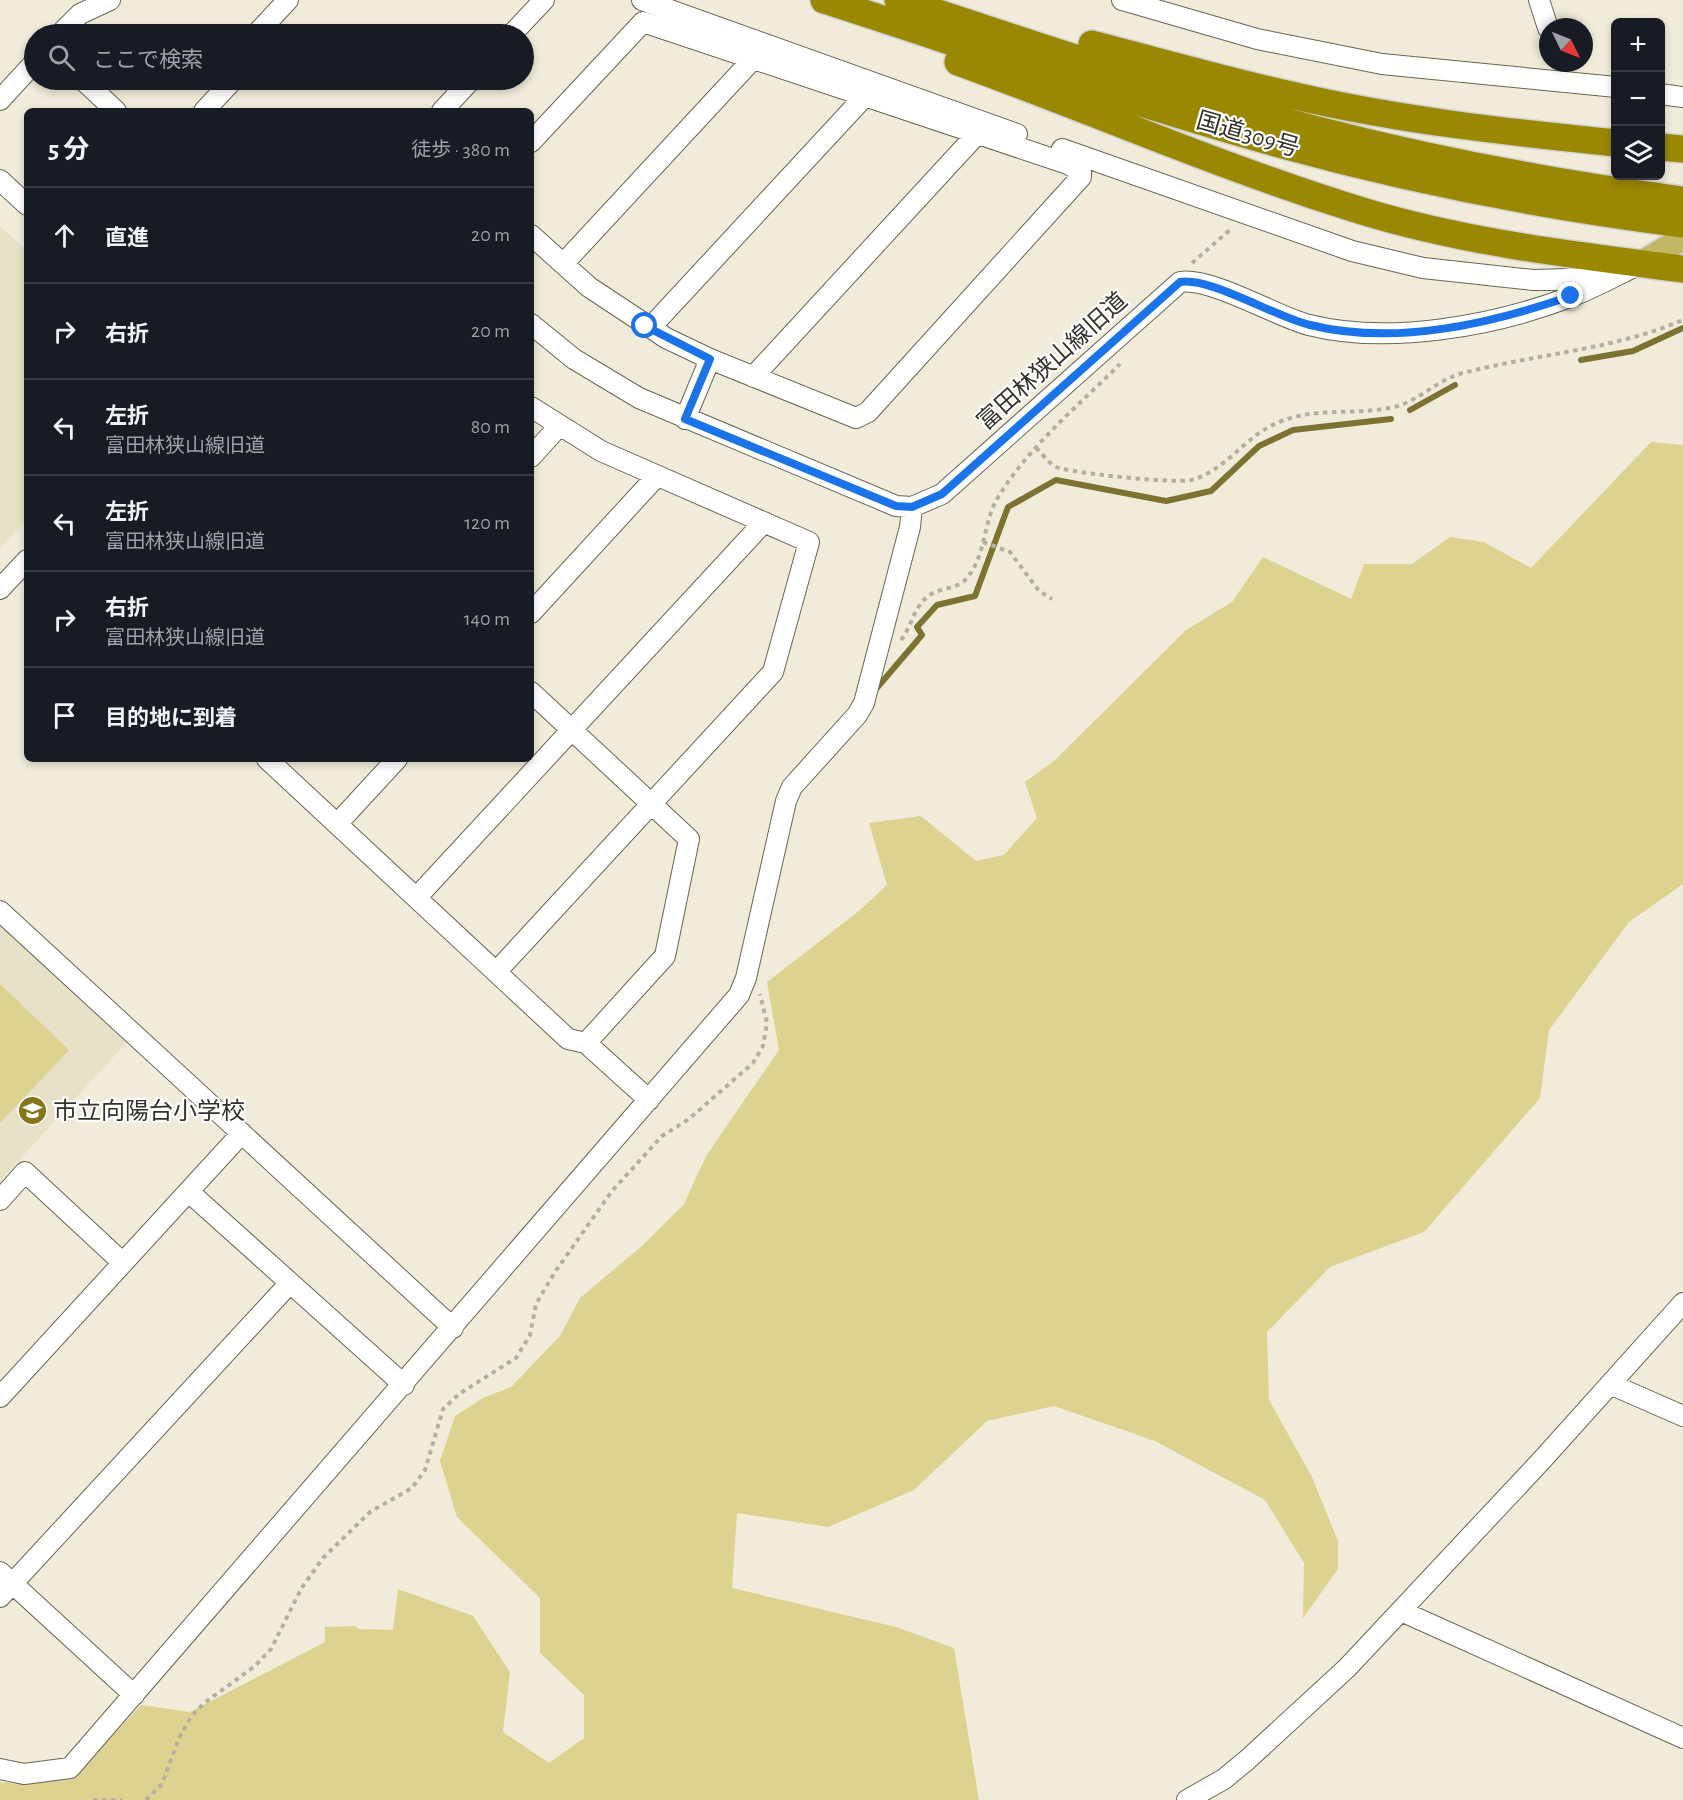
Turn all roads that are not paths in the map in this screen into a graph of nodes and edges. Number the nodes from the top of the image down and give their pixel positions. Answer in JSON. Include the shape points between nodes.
{"nodes":[{"id":1,"x":110,"y":0,"type":"edge"},
{"id":2,"x":288,"y":0,"type":"edge"},
{"id":3,"x":544,"y":0,"type":"edge"},
{"id":4,"x":642,"y":0,"type":"edge"},
{"id":5,"x":824,"y":0,"type":"edge"},
{"id":6,"x":1122,"y":0,"type":"edge"},
{"id":7,"x":1539,"y":0,"type":"edge"},
{"id":8,"x":901,"y":1,"type":"edge"},
{"id":9,"x":866,"y":14,"type":"junction"},
{"id":10,"x":1545,"y":18,"type":"edge"},
{"id":11,"x":70,"y":24,"type":"edge"},
{"id":12,"x":266,"y":24,"type":"edge"},
{"id":13,"x":521,"y":24,"type":"edge"},
{"id":14,"x":754,"y":58,"type":"junction"},
{"id":15,"x":1539,"y":72,"type":"edge"},
{"id":16,"x":1561,"y":72,"type":"edge"},
{"id":17,"x":24,"y":74,"type":"edge"},
{"id":18,"x":1611,"y":86,"type":"edge"},
{"id":19,"x":94,"y":90,"type":"edge"},
{"id":20,"x":224,"y":90,"type":"edge"},
{"id":21,"x":462,"y":90,"type":"edge"},
{"id":22,"x":1665,"y":95,"type":"edge"},
{"id":23,"x":865,"y":96,"type":"junction"},
{"id":24,"x":1683,"y":97,"type":"edge"},
{"id":25,"x":0,"y":100,"type":"edge"},
{"id":26,"x":113,"y":108,"type":"edge"},
{"id":27,"x":207,"y":108,"type":"edge"},
{"id":28,"x":445,"y":108,"type":"edge"},
{"id":29,"x":977,"y":134,"type":"junction"},
{"id":30,"x":534,"y":139,"type":"edge"},
{"id":31,"x":1611,"y":141,"type":"edge"},
{"id":32,"x":1665,"y":147,"type":"edge"},
{"id":33,"x":1683,"y":149,"type":"edge"},
{"id":34,"x":0,"y":180,"type":"edge"},
{"id":35,"x":1683,"y":200,"type":"edge"},
{"id":36,"x":24,"y":203,"type":"edge"},
{"id":37,"x":1683,"y":225,"type":"edge"},
{"id":38,"x":534,"y":238,"type":"edge"},
{"id":39,"x":1683,"y":238,"type":"edge"},
{"id":40,"x":563,"y":264,"type":"junction"},
{"id":41,"x":1640,"y":264,"type":"junction"},
{"id":42,"x":1683,"y":269,"type":"edge"},
{"id":43,"x":1612,"y":278,"type":"junction"},
{"id":44,"x":534,"y":326,"type":"edge"},
{"id":45,"x":650,"y":328,"type":"junction"},
{"id":46,"x":710,"y":359,"type":"junction"},
{"id":47,"x":753,"y":377,"type":"junction"},
{"id":48,"x":534,"y":408,"type":"edge"},
{"id":49,"x":685,"y":419,"type":"junction"},
{"id":50,"x":559,"y":426,"type":"junction"},
{"id":51,"x":534,"y":454,"type":"edge"},
{"id":52,"x":656,"y":477,"type":"junction"},
{"id":53,"x":912,"y":507,"type":"junction"},
{"id":54,"x":764,"y":522,"type":"junction"},
{"id":55,"x":24,"y":563,"type":"edge"},
{"id":56,"x":0,"y":589,"type":"edge"},
{"id":57,"x":534,"y":610,"type":"edge"},
{"id":58,"x":534,"y":695,"type":"edge"},
{"id":59,"x":572,"y":729,"type":"junction"},
{"id":60,"x":270,"y":762,"type":"edge"},
{"id":61,"x":394,"y":762,"type":"edge"},
{"id":62,"x":652,"y":803,"type":"junction"},
{"id":63,"x":338,"y":824,"type":"junction"},
{"id":64,"x":417,"y":897,"type":"junction"},
{"id":65,"x":0,"y":911,"type":"edge"},
{"id":66,"x":497,"y":971,"type":"junction"},
{"id":67,"x":586,"y":1043,"type":"junction"},
{"id":68,"x":649,"y":1100,"type":"junction"},
{"id":69,"x":242,"y":1133,"type":"junction"},
{"id":70,"x":189,"y":1192,"type":"junction"},
{"id":71,"x":0,"y":1200,"type":"edge"},
{"id":72,"x":123,"y":1263,"type":"junction"},
{"id":73,"x":290,"y":1283,"type":"junction"},
{"id":74,"x":1683,"y":1303,"type":"edge"},
{"id":75,"x":453,"y":1328,"type":"junction"},
{"id":76,"x":1610,"y":1384,"type":"junction"},
{"id":77,"x":404,"y":1385,"type":"junction"},
{"id":78,"x":0,"y":1397,"type":"edge"},
{"id":79,"x":1683,"y":1416,"type":"edge"},
{"id":80,"x":4,"y":1584,"type":"edge"},
{"id":81,"x":1401,"y":1611,"type":"junction"},
{"id":82,"x":134,"y":1695,"type":"junction"},
{"id":83,"x":1683,"y":1738,"type":"edge"},
{"id":84,"x":0,"y":1769,"type":"edge"},
{"id":85,"x":1186,"y":1800,"type":"edge"}],
"edges":[{"from":1,"to":11,"type":"street","via":[[80,14]]},
{"from":2,"to":12,"type":"street"},
{"from":3,"to":13,"type":"street"},
{"from":4,"to":43,"type":"street","via":[[1352,251],[1423,268],[1533,280]]},
{"from":5,"to":9,"type":"highway","name":"国道309号"},
{"from":6,"to":15,"type":"street","via":[[1334,56],[1424,69]]},
{"from":7,"to":10,"type":"street"},
{"from":8,"to":31,"type":"highway","via":[[1084,42],[1303,98],[1483,128]]},
{"from":8,"to":35,"type":"highway","name":"国道309号","via":[[1317,130],[1461,163]]},
{"from":9,"to":37,"type":"highway","name":"国道309号","via":[[1286,146],[1421,179]]},
{"from":9,"to":41,"type":"highway","via":[[894,39],[1286,186],[1364,211],[1480,240]]},
{"from":14,"to":23,"type":"street"},
{"from":14,"to":30,"type":"street","via":[[643,22]]},
{"from":14,"to":40,"type":"street"},
{"from":16,"to":18,"type":"street"},
{"from":17,"to":25,"type":"street"},
{"from":19,"to":26,"type":"street"},
{"from":20,"to":27,"type":"street"},
{"from":21,"to":28,"type":"street"},
{"from":22,"to":24,"type":"street"},
{"from":23,"to":29,"type":"street"},
{"from":23,"to":45,"type":"street"},
{"from":29,"to":47,"type":"street"},
{"from":29,"to":47,"type":"street","via":[[1068,164],[1081,177],[861,418],[849,417]]},
{"from":32,"to":33,"type":"highway"},
{"from":34,"to":36,"type":"street"},
{"from":38,"to":40,"type":"street"},
{"from":39,"to":41,"type":"main road"},
{"from":40,"to":45,"type":"street","via":[[589,287]]},
{"from":41,"to":42,"type":"highway"},
{"from":41,"to":43,"type":"street"},
{"from":43,"to":53,"type":"street","name":"富田林狭山線旧道","via":[[1513,315],[1457,326],[1379,333],[1311,326],[1201,283],[1180,282],[942,494]]},
{"from":44,"to":49,"type":"street","via":[[607,381]]},
{"from":45,"to":46,"type":"street"},
{"from":46,"to":47,"type":"street"},
{"from":46,"to":49,"type":"street"},
{"from":48,"to":50,"type":"street"},
{"from":49,"to":53,"type":"street","via":[[896,506]]},
{"from":50,"to":51,"type":"street"},
{"from":50,"to":52,"type":"street"},
{"from":52,"to":54,"type":"street"},
{"from":52,"to":57,"type":"street"},
{"from":53,"to":68,"type":"street","via":[[864,703],[792,787],[786,801],[739,995]]},
{"from":54,"to":59,"type":"street"},
{"from":54,"to":62,"type":"street","via":[[809,542],[773,672]]},
{"from":55,"to":56,"type":"street"},
{"from":58,"to":59,"type":"street"},
{"from":59,"to":62,"type":"street"},
{"from":59,"to":64,"type":"street"},
{"from":60,"to":63,"type":"street"},
{"from":61,"to":63,"type":"street"},
{"from":62,"to":66,"type":"street"},
{"from":62,"to":67,"type":"street","via":[[689,839],[665,956]]},
{"from":63,"to":64,"type":"street"},
{"from":64,"to":66,"type":"street"},
{"from":65,"to":69,"type":"street"},
{"from":66,"to":67,"type":"street","via":[[568,1039]]},
{"from":67,"to":68,"type":"street"},
{"from":68,"to":75,"type":"street"},
{"from":69,"to":70,"type":"street"},
{"from":69,"to":75,"type":"street"},
{"from":70,"to":72,"type":"street"},
{"from":70,"to":73,"type":"street"},
{"from":71,"to":72,"type":"street","via":[[25,1172]]},
{"from":72,"to":78,"type":"street"},
{"from":73,"to":77,"type":"street"},
{"from":73,"to":80,"type":"street"},
{"from":74,"to":76,"type":"street"},
{"from":75,"to":77,"type":"street"},
{"from":76,"to":79,"type":"street"},
{"from":76,"to":81,"type":"street"},
{"from":77,"to":82,"type":"street"},
{"from":80,"to":82,"type":"street"},
{"from":81,"to":83,"type":"street"},
{"from":81,"to":85,"type":"street","via":[[1347,1668],[1247,1760],[1224,1779]]},
{"from":82,"to":84,"type":"street","via":[[70,1768],[24,1774]]}]}
